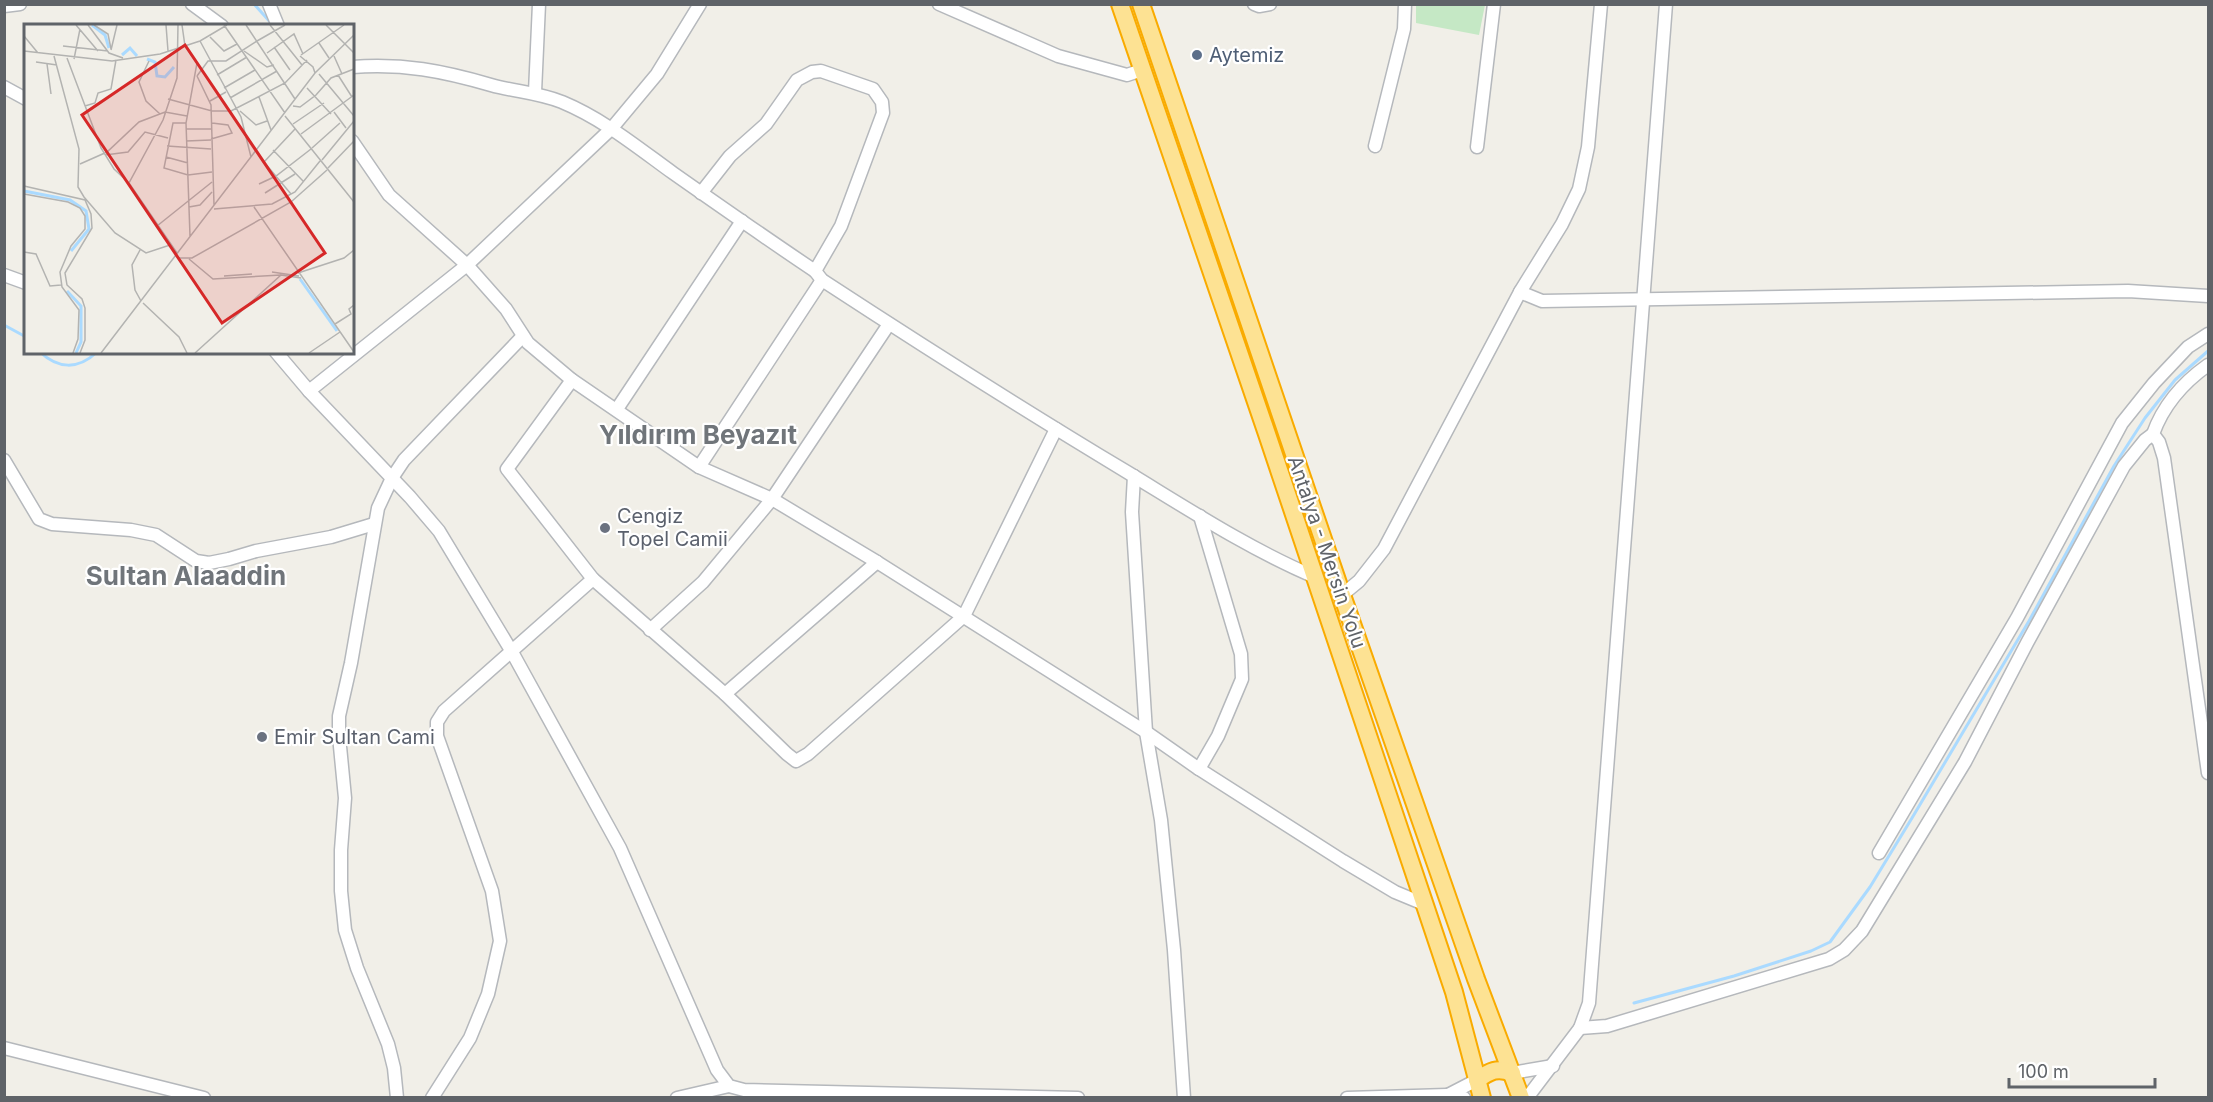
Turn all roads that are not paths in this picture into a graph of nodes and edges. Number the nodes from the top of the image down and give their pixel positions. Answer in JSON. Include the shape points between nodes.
{"nodes":[{"id":1,"x":20,"y":4,"type":"edge"},
{"id":2,"x":192,"y":4,"type":"edge"},
{"id":3,"x":269,"y":4,"type":"edge"},
{"id":4,"x":539,"y":4,"type":"edge"},
{"id":5,"x":700,"y":4,"type":"edge"},
{"id":6,"x":939,"y":4,"type":"edge"},
{"id":7,"x":1120,"y":4,"type":"edge"},
{"id":8,"x":1141,"y":4,"type":"edge"},
{"id":9,"x":1254,"y":4,"type":"edge"},
{"id":10,"x":1270,"y":4,"type":"edge"},
{"id":11,"x":1405,"y":4,"type":"edge"},
{"id":12,"x":1494,"y":4,"type":"edge"},
{"id":13,"x":1601,"y":4,"type":"edge"},
{"id":14,"x":1666,"y":4,"type":"edge"},
{"id":15,"x":4,"y":6,"type":"edge"},
{"id":16,"x":219,"y":24,"type":"edge"},
{"id":17,"x":277,"y":24,"type":"edge"},
{"id":18,"x":354,"y":67,"type":"edge"},
{"id":19,"x":1142,"y":70,"type":"junction"},
{"id":20,"x":4,"y":87,"type":"edge"},
{"id":21,"x":535,"y":92,"type":"junction"},
{"id":22,"x":24,"y":98,"type":"edge"},
{"id":23,"x":612,"y":128,"type":"junction"},
{"id":24,"x":354,"y":144,"type":"edge"},
{"id":25,"x":1375,"y":146,"type":"dead end"},
{"id":26,"x":1477,"y":147,"type":"dead end"},
{"id":27,"x":701,"y":193,"type":"junction"},
{"id":28,"x":742,"y":221,"type":"junction"},
{"id":29,"x":467,"y":265,"type":"junction"},
{"id":30,"x":4,"y":275,"type":"edge"},
{"id":31,"x":818,"y":276,"type":"junction"},
{"id":32,"x":24,"y":283,"type":"edge"},
{"id":33,"x":1520,"y":292,"type":"junction"},
{"id":34,"x":2208,"y":296,"type":"edge"},
{"id":35,"x":1643,"y":298,"type":"junction"},
{"id":36,"x":889,"y":324,"type":"junction"},
{"id":37,"x":2208,"y":334,"type":"edge"},
{"id":38,"x":523,"y":336,"type":"junction"},
{"id":39,"x":278,"y":354,"type":"edge"},
{"id":40,"x":2208,"y":365,"type":"edge"},
{"id":41,"x":572,"y":380,"type":"junction"},
{"id":42,"x":309,"y":391,"type":"junction"},
{"id":43,"x":616,"y":409,"type":"junction"},
{"id":44,"x":1056,"y":429,"type":"junction"},
{"id":45,"x":2153,"y":434,"type":"junction"},
{"id":46,"x":4,"y":460,"type":"edge"},
{"id":47,"x":699,"y":467,"type":"junction"},
{"id":48,"x":1134,"y":476,"type":"junction"},
{"id":49,"x":392,"y":478,"type":"junction"},
{"id":50,"x":772,"y":499,"type":"junction"},
{"id":51,"x":1200,"y":516,"type":"junction"},
{"id":52,"x":374,"y":524,"type":"junction"},
{"id":53,"x":877,"y":562,"type":"junction"},
{"id":54,"x":1315,"y":576,"type":"junction"},
{"id":55,"x":593,"y":579,"type":"junction"},
{"id":56,"x":1342,"y":595,"type":"junction"},
{"id":57,"x":964,"y":616,"type":"junction"},
{"id":58,"x":650,"y":630,"type":"junction"},
{"id":59,"x":512,"y":652,"type":"junction"},
{"id":60,"x":725,"y":694,"type":"junction"},
{"id":61,"x":1146,"y":732,"type":"junction"},
{"id":62,"x":1199,"y":769,"type":"junction"},
{"id":63,"x":2208,"y":773,"type":"edge"},
{"id":64,"x":1879,"y":853,"type":"dead end"},
{"id":65,"x":1424,"y":904,"type":"junction"},
{"id":66,"x":1581,"y":1028,"type":"junction"},
{"id":67,"x":4,"y":1048,"type":"edge"},
{"id":68,"x":1553,"y":1066,"type":"junction"},
{"id":69,"x":1512,"y":1074,"type":"junction"},
{"id":70,"x":1477,"y":1080,"type":"junction"},
{"id":71,"x":729,"y":1086,"type":"junction"},
{"id":72,"x":1447,"y":1095,"type":"junction"},
{"id":73,"x":1383,"y":1097,"type":"edge"},
{"id":74,"x":204,"y":1098,"type":"edge"},
{"id":75,"x":397,"y":1098,"type":"edge"},
{"id":76,"x":432,"y":1098,"type":"edge"},
{"id":77,"x":677,"y":1098,"type":"edge"},
{"id":78,"x":1078,"y":1098,"type":"edge"},
{"id":79,"x":1184,"y":1098,"type":"edge"},
{"id":80,"x":1347,"y":1098,"type":"edge"},
{"id":81,"x":1464,"y":1098,"type":"edge"},
{"id":82,"x":1482,"y":1098,"type":"edge"},
{"id":83,"x":1521,"y":1098,"type":"edge"},
{"id":84,"x":1527,"y":1098,"type":"edge"}],
"edges":[{"from":1,"to":15,"type":"street"},
{"from":2,"to":16,"type":"street"},
{"from":3,"to":17,"type":"street"},
{"from":4,"to":21,"type":"street"},
{"from":5,"to":23,"type":"street","via":[[657,74]]},
{"from":6,"to":19,"type":"street","via":[[1058,56],[1127,75]]},
{"from":7,"to":19,"type":"highway","name":"Antalya - Mersin Yolu"},
{"from":8,"to":56,"type":"highway","name":"Antalya - Mersin Yolu"},
{"from":9,"to":10,"type":"street"},
{"from":11,"to":25,"type":"street","via":[[1404,29]]},
{"from":12,"to":26,"type":"street"},
{"from":13,"to":33,"type":"street","via":[[1588,147],[1579,189],[1562,225]]},
{"from":14,"to":35,"type":"street"},
{"from":18,"to":21,"type":"street","via":[[405,66],[444,71]]},
{"from":19,"to":54,"type":"highway","name":"Antalya - Mersin Yolu"},
{"from":20,"to":22,"type":"street"},
{"from":21,"to":23,"type":"street"},
{"from":23,"to":27,"type":"street"},
{"from":23,"to":29,"type":"street"},
{"from":24,"to":29,"type":"street","via":[[389,195]]},
{"from":27,"to":28,"type":"street"},
{"from":27,"to":31,"type":"street","via":[[730,156],[766,124],[797,80],[821,71],[873,90],[882,102],[883,113]]},
{"from":28,"to":31,"type":"street"},
{"from":28,"to":43,"type":"street"},
{"from":29,"to":38,"type":"street","via":[[506,309]]},
{"from":29,"to":42,"type":"street"},
{"from":30,"to":32,"type":"street"},
{"from":31,"to":36,"type":"street"},
{"from":31,"to":47,"type":"street"},
{"from":33,"to":35,"type":"street","via":[[1542,301]]},
{"from":33,"to":56,"type":"street","via":[[1384,549],[1359,581]]},
{"from":34,"to":35,"type":"street","via":[[2128,291]]},
{"from":35,"to":66,"type":"street","via":[[1591,980]]},
{"from":36,"to":44,"type":"street"},
{"from":36,"to":50,"type":"street"},
{"from":37,"to":64,"type":"street","via":[[2188,347],[2122,423],[2017,618]]},
{"from":38,"to":41,"type":"street"},
{"from":38,"to":49,"type":"street","via":[[404,460]]},
{"from":39,"to":42,"type":"street"},
{"from":40,"to":45,"type":"street","via":[[2178,392],[2159,418]]},
{"from":41,"to":43,"type":"street"},
{"from":41,"to":55,"type":"street","via":[[507,469]]},
{"from":42,"to":49,"type":"street"},
{"from":43,"to":47,"type":"street"},
{"from":44,"to":48,"type":"street"},
{"from":44,"to":57,"type":"street"},
{"from":45,"to":63,"type":"street","via":[[2164,458]]},
{"from":45,"to":66,"type":"street","via":[[2124,466],[1965,762],[1862,931],[1844,950],[1829,959],[1618,1022]]},
{"from":46,"to":52,"type":"street","via":[[39,519],[52,524],[156,535],[196,561],[229,559]]},
{"from":47,"to":50,"type":"street"},
{"from":48,"to":51,"type":"street"},
{"from":48,"to":61,"type":"street","via":[[1132,512]]},
{"from":49,"to":52,"type":"street"},
{"from":49,"to":59,"type":"street","via":[[439,531]]},
{"from":50,"to":53,"type":"street"},
{"from":50,"to":58,"type":"street","via":[[703,582]]},
{"from":51,"to":54,"type":"street","via":[[1289,566]]},
{"from":51,"to":62,"type":"street","via":[[1241,654],[1242,679]]},
{"from":52,"to":75,"type":"street","via":[[339,716],[345,798],[341,891],[345,930],[388,1044]]},
{"from":53,"to":57,"type":"street"},
{"from":53,"to":60,"type":"street"},
{"from":54,"to":65,"type":"highway","name":"Antalya - Mersin Yolu"},
{"from":55,"to":58,"type":"street"},
{"from":55,"to":59,"type":"street"},
{"from":56,"to":69,"type":"highway","name":"Antalya - Mersin Yolu"},
{"from":57,"to":60,"type":"street","via":[[796,761]]},
{"from":57,"to":61,"type":"street"},
{"from":58,"to":60,"type":"street"},
{"from":59,"to":71,"type":"street","via":[[620,848],[717,1070]]},
{"from":59,"to":76,"type":"street","via":[[444,711],[437,722],[437,736],[492,891],[500,941],[488,994],[470,1038]]},
{"from":61,"to":62,"type":"street"},
{"from":61,"to":79,"type":"street","via":[[1161,820]]},
{"from":62,"to":65,"type":"street","via":[[1342,861]]},
{"from":65,"to":70,"type":"highway","name":"Antalya - Mersin Yolu","via":[[1454,992]]},
{"from":66,"to":68,"type":"street"},
{"from":67,"to":74,"type":"street"},
{"from":68,"to":69,"type":"street"},
{"from":68,"to":84,"type":"street"},
{"from":69,"to":70,"type":"highway","via":[[1494,1070]]},
{"from":69,"to":83,"type":"highway","name":"Antalya - Mersin Yolu"},
{"from":70,"to":72,"type":"street"},
{"from":70,"to":82,"type":"highway","name":"Antalya - Mersin Yolu"},
{"from":71,"to":77,"type":"street"},
{"from":71,"to":78,"type":"street","via":[[744,1090]]},
{"from":72,"to":73,"type":"street"},
{"from":72,"to":81,"type":"street"},
{"from":73,"to":80,"type":"street"}]}
